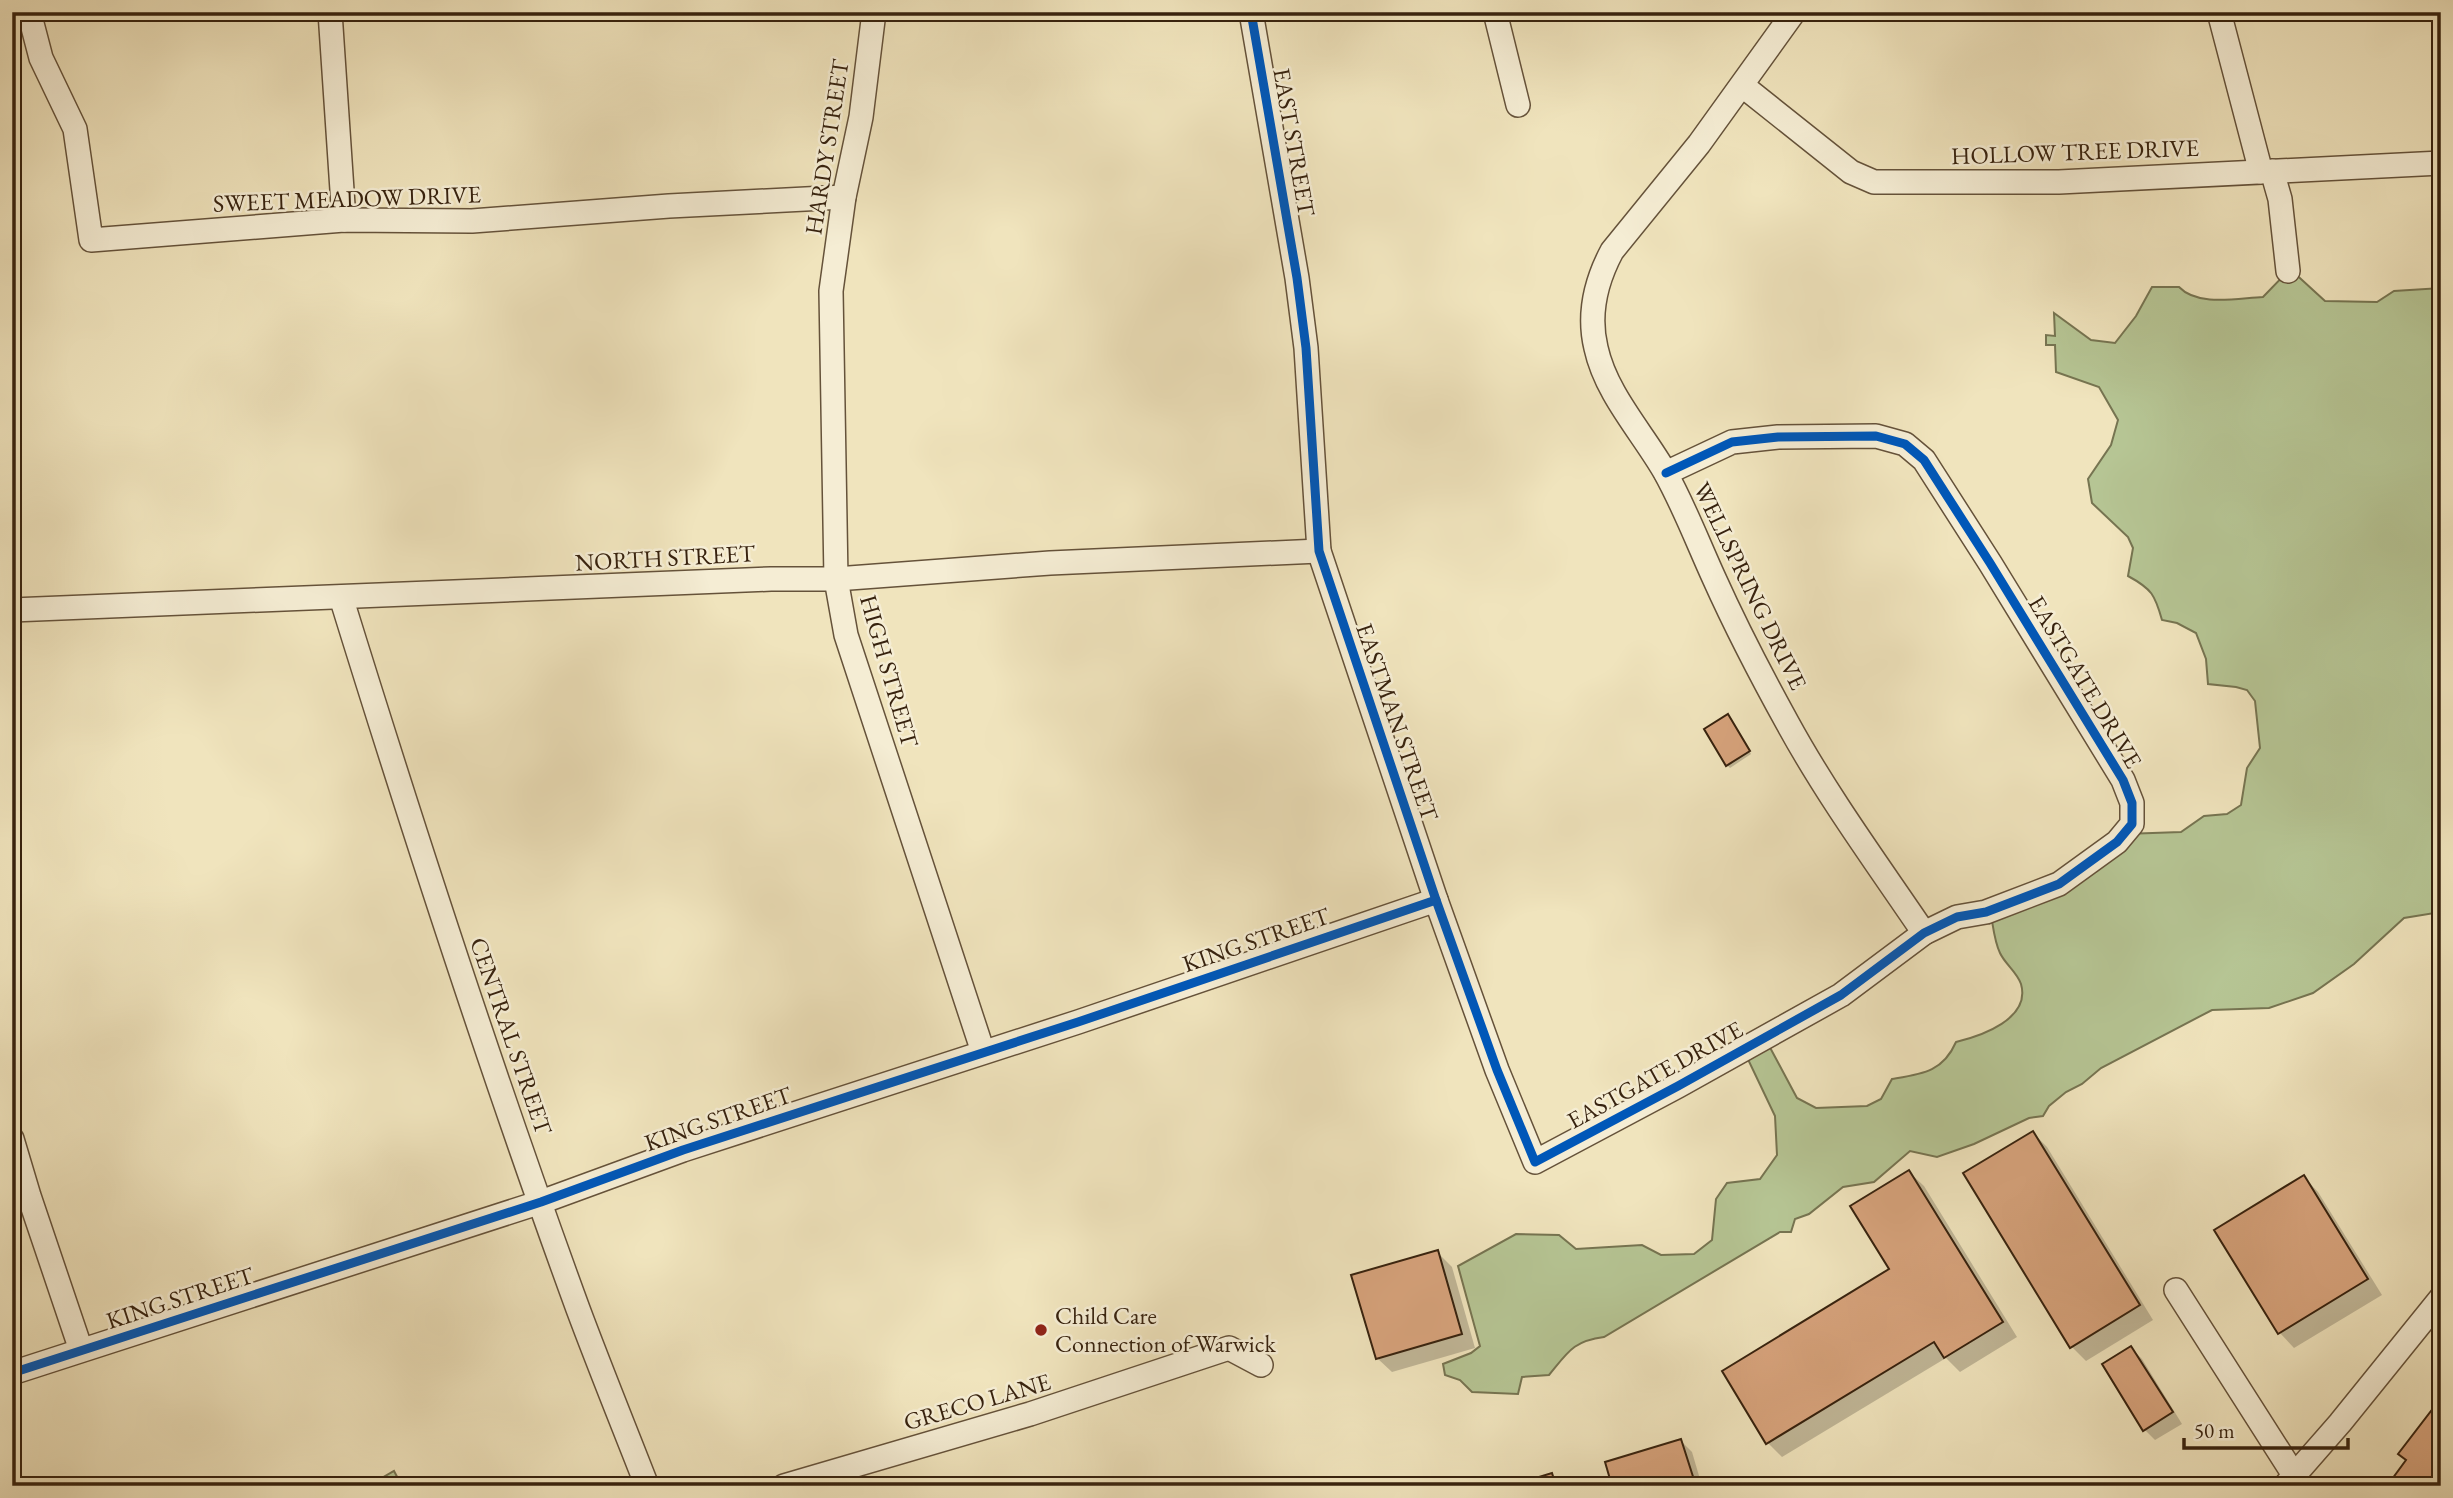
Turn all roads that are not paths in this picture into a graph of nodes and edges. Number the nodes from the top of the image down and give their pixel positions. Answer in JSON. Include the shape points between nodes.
{"nodes":[{"id":1,"x":29,"y":12,"type":"edge"},
{"id":2,"x":330,"y":12,"type":"edge"},
{"id":3,"x":874,"y":12,"type":"edge"},
{"id":4,"x":1251,"y":12,"type":"edge"},
{"id":5,"x":1495,"y":12,"type":"edge"},
{"id":6,"x":1794,"y":12,"type":"edge"},
{"id":7,"x":2219,"y":12,"type":"edge"},
{"id":8,"x":1743,"y":86,"type":"junction"},
{"id":9,"x":1518,"y":106,"type":"dead end"},
{"id":10,"x":2441,"y":163,"type":"edge"},
{"id":11,"x":2266,"y":171,"type":"junction"},
{"id":12,"x":844,"y":197,"type":"junction"},
{"id":13,"x":344,"y":220,"type":"junction"},
{"id":14,"x":2288,"y":271,"type":"dead end"},
{"id":15,"x":1297,"y":278,"type":"joint"},
{"id":16,"x":831,"y":291,"type":"joint"},
{"id":17,"x":1666,"y":473,"type":"junction"},
{"id":18,"x":1319,"y":551,"type":"junction"},
{"id":19,"x":836,"y":579,"type":"junction"},
{"id":20,"x":341,"y":597,"type":"junction"},
{"id":21,"x":12,"y":610,"type":"edge"},
{"id":22,"x":1436,"y":900,"type":"junction"},
{"id":23,"x":1924,"y":933,"type":"junction"},
{"id":24,"x":983,"y":1052,"type":"junction"},
{"id":25,"x":12,"y":1139,"type":"edge"},
{"id":26,"x":1535,"y":1162,"type":"joint"},
{"id":27,"x":541,"y":1202,"type":"junction"},
{"id":28,"x":2176,"y":1290,"type":"dead end"},
{"id":29,"x":2441,"y":1298,"type":"edge"},
{"id":30,"x":81,"y":1350,"type":"junction"},
{"id":31,"x":1261,"y":1365,"type":"dead end"},
{"id":32,"x":12,"y":1373,"type":"edge"},
{"id":33,"x":2289,"y":1480,"type":"edge"},
{"id":34,"x":647,"y":1486,"type":"edge"},
{"id":35,"x":784,"y":1486,"type":"edge"}],
"edges":[{"from":1,"to":13,"type":"street","name":"SWEET MEADOW DRIVE","via":[[41,58],[75,129],[90,240]]},
{"from":2,"to":13,"type":"street"},
{"from":3,"to":12,"type":"street","name":"HARDY STREET","via":[[861,117]]},
{"from":4,"to":15,"type":"street","name":"EAST STREET"},
{"from":5,"to":9,"type":"street"},
{"from":6,"to":8,"type":"street","name":"WELLSPRING DRIVE"},
{"from":7,"to":11,"type":"street"},
{"from":8,"to":11,"type":"street","name":"HOLLOW TREE DRIVE","via":[[1842,165],[1874,181],[2059,181]]},
{"from":8,"to":17,"type":"street","name":"WELLSPRING DRIVE","via":[[1612,251],[1596,291],[1595,346],[1604,375]]},
{"from":10,"to":11,"type":"street","name":"HOLLOW TREE DRIVE"},
{"from":11,"to":14,"type":"street","via":[[2280,199]]},
{"from":12,"to":13,"type":"street","name":"SWEET MEADOW DRIVE","via":[[472,221]]},
{"from":12,"to":16,"type":"street","name":"HARDY STREET"},
{"from":15,"to":18,"type":"street","name":"EASTMAN STREET"},
{"from":16,"to":19,"type":"street","name":"HIGH STREET"},
{"from":17,"to":23,"type":"street","name":"WELLSPRING DRIVE","via":[[1788,726]]},
{"from":17,"to":23,"type":"street","name":"EASTGATE DRIVE","via":[[1732,442],[1876,436],[1905,444],[1924,460],[2123,780],[2132,803],[2132,824],[2117,842],[2059,884],[1986,912],[1957,917]]},
{"from":18,"to":19,"type":"street","name":"NORTH STREET","via":[[1050,563]]},
{"from":18,"to":22,"type":"street","name":"EASTMAN STREET"},
{"from":19,"to":20,"type":"street","name":"NORTH STREET"},
{"from":19,"to":24,"type":"street","name":"HIGH STREET","via":[[850,647]]},
{"from":20,"to":21,"type":"street","name":"NORTH STREET"},
{"from":20,"to":27,"type":"street","name":"CENTRAL STREET","via":[[395,772]]},
{"from":22,"to":24,"type":"street","name":"KING STREET"},
{"from":22,"to":26,"type":"street","name":"EASTMAN STREET"},
{"from":23,"to":26,"type":"street","name":"EASTGATE DRIVE","via":[[1841,995]]},
{"from":24,"to":27,"type":"street","name":"KING STREET","via":[[683,1150]]},
{"from":25,"to":30,"type":"street"},
{"from":27,"to":30,"type":"street","name":"KING STREET"},
{"from":27,"to":34,"type":"street","name":"CENTRAL STREET"},
{"from":28,"to":33,"type":"street"},
{"from":29,"to":33,"type":"street"},
{"from":30,"to":32,"type":"street","name":"KING STREET"},
{"from":31,"to":35,"type":"street","name":"GRECO LANE","via":[[1229,1348],[1030,1415]]}]}
